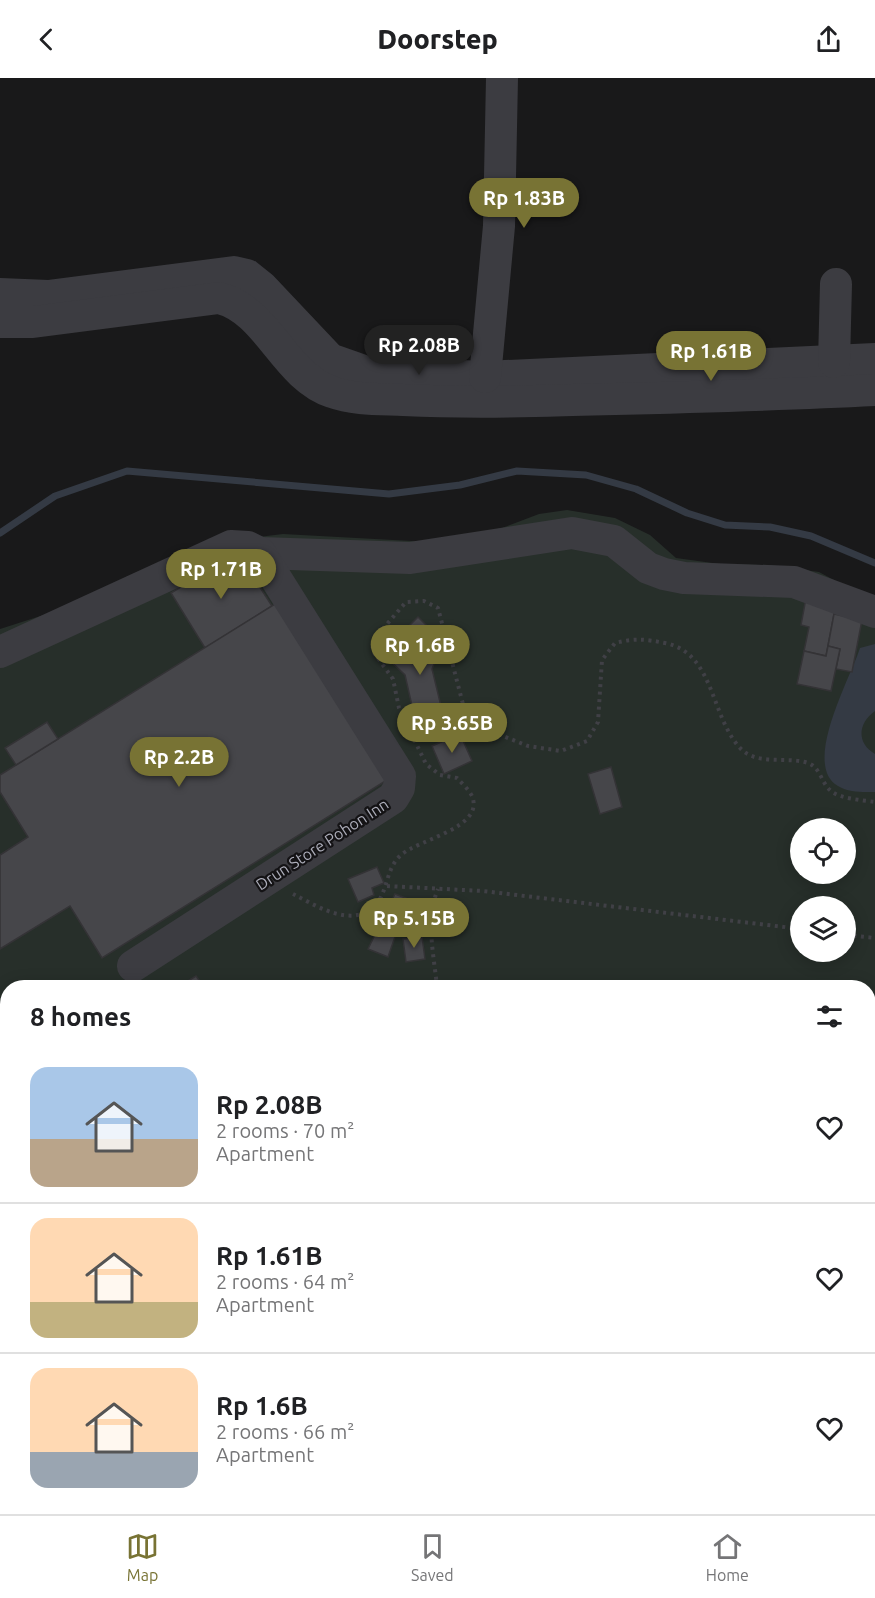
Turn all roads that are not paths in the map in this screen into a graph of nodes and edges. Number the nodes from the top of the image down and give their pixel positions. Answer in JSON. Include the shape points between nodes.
{"nodes":[{"id":1,"x":501,"y":78,"type":"edge"},
{"id":2,"x":836,"y":284,"type":"dead end"},
{"id":3,"x":20,"y":304,"type":"edge"},
{"id":4,"x":0,"y":321,"type":"edge"},
{"id":5,"x":875,"y":359,"type":"edge"},
{"id":6,"x":834,"y":362,"type":"junction"},
{"id":7,"x":686,"y":366,"type":"junction"},
{"id":8,"x":744,"y":366,"type":"junction"},
{"id":9,"x":485,"y":377,"type":"junction"},
{"id":10,"x":875,"y":390,"type":"edge"},
{"id":11,"x":686,"y":397,"type":"junction"},
{"id":12,"x":742,"y":398,"type":"junction"},
{"id":13,"x":260,"y":553,"type":"junction"},
{"id":14,"x":875,"y":612,"type":"edge"},
{"id":15,"x":0,"y":652,"type":"edge"},
{"id":16,"x":133,"y":966,"type":"dead end"}],
"edges":[{"from":1,"to":9,"type":"street","via":[[499,226]]},
{"from":2,"to":6,"type":"street"},
{"from":3,"to":4,"type":"street"},
{"from":3,"to":9,"type":"street","via":[[48,296],[234,272],[247,275],[262,287],[315,346],[348,367],[390,374]]},
{"from":3,"to":11,"type":"street","via":[[219,298],[232,301],[315,385],[352,397],[470,403]]},
{"from":5,"to":6,"type":"street"},
{"from":6,"to":8,"type":"street"},
{"from":7,"to":8,"type":"street"},
{"from":7,"to":9,"type":"street"},
{"from":7,"to":11,"type":"street"},
{"from":8,"to":12,"type":"street"},
{"from":10,"to":12,"type":"street"},
{"from":11,"to":12,"type":"street"},
{"from":13,"to":14,"type":"street","via":[[410,558],[572,533],[614,542],[648,568],[664,574],[794,582]]},
{"from":13,"to":15,"type":"street","via":[[248,547],[231,546]]},
{"from":13,"to":16,"type":"street","name":"Drun Store Pohon Inn","via":[[400,776],[399,788],[393,798]]}]}
